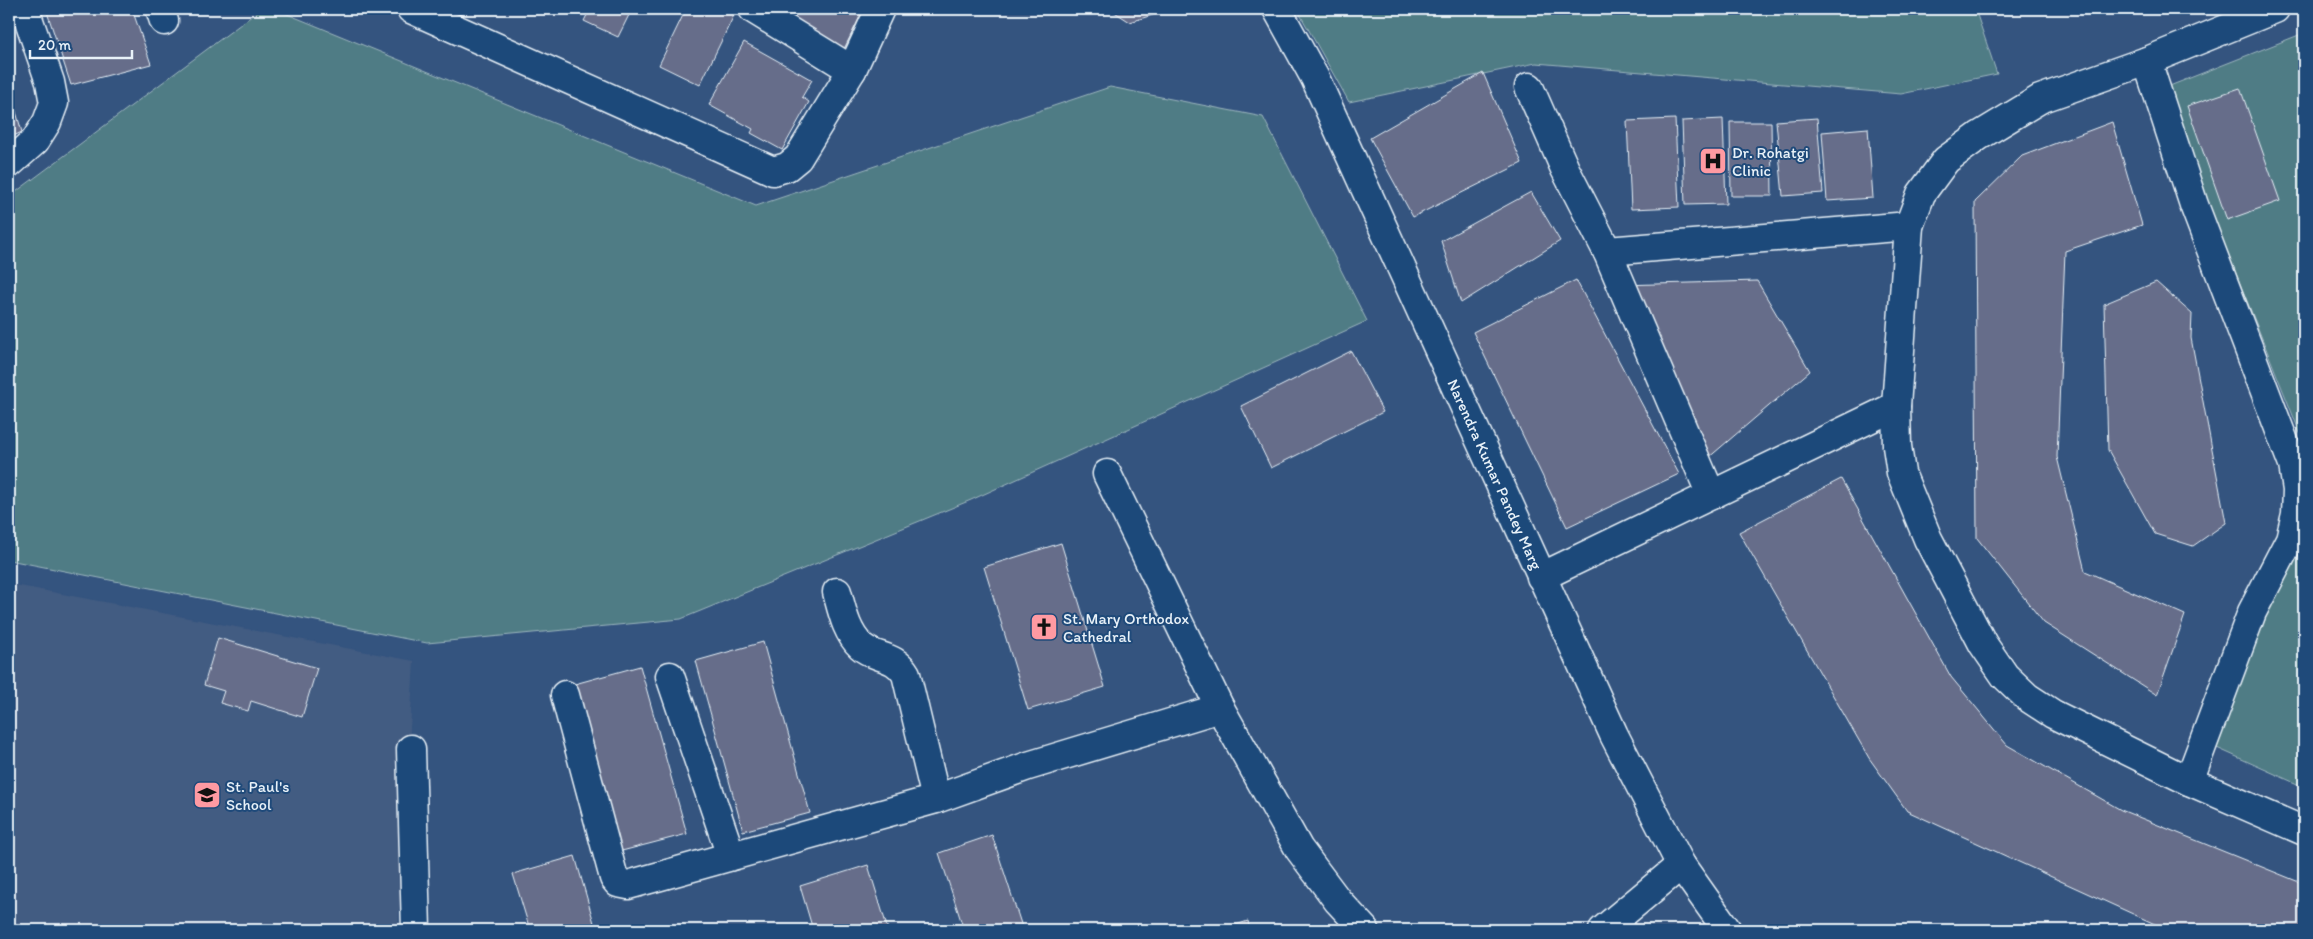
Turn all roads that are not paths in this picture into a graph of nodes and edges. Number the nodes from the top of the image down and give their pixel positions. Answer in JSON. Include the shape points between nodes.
{"nodes":[{"id":1,"x":25,"y":9,"type":"edge"},
{"id":2,"x":411,"y":9,"type":"edge"},
{"id":3,"x":753,"y":9,"type":"edge"},
{"id":4,"x":880,"y":9,"type":"edge"},
{"id":5,"x":1277,"y":9,"type":"edge"},
{"id":6,"x":2275,"y":9,"type":"edge"},
{"id":7,"x":2147,"y":60,"type":"junction"},
{"id":8,"x":852,"y":70,"type":"junction"},
{"id":9,"x":1529,"y":87,"type":"dead end"},
{"id":10,"x":9,"y":164,"type":"edge"},
{"id":11,"x":1909,"y":226,"type":"junction"},
{"id":12,"x":1608,"y":251,"type":"junction"},
{"id":13,"x":1896,"y":406,"type":"junction"},
{"id":14,"x":1107,"y":474,"type":"dead end"},
{"id":15,"x":1710,"y":495,"type":"junction"},
{"id":16,"x":1541,"y":577,"type":"junction"},
{"id":17,"x":837,"y":592,"type":"dead end"},
{"id":18,"x":670,"y":676,"type":"dead end"},
{"id":19,"x":566,"y":695,"type":"dead end"},
{"id":20,"x":1220,"y":708,"type":"junction"},
{"id":21,"x":411,"y":749,"type":"dead end"},
{"id":22,"x":2189,"y":780,"type":"junction"},
{"id":23,"x":936,"y":799,"type":"junction"},
{"id":24,"x":2304,"y":831,"type":"edge"},
{"id":25,"x":731,"y":856,"type":"junction"},
{"id":26,"x":1681,"y":864,"type":"junction"},
{"id":27,"x":416,"y":930,"type":"edge"},
{"id":28,"x":1365,"y":930,"type":"edge"},
{"id":29,"x":1603,"y":930,"type":"edge"},
{"id":30,"x":1727,"y":930,"type":"edge"}],
"edges":[{"from":1,"to":10,"type":"street","via":[[54,103],[35,141]]},
{"from":2,"to":8,"type":"street","via":[[773,171],[788,167],[798,158]]},
{"from":3,"to":8,"type":"street"},
{"from":4,"to":8,"type":"street"},
{"from":5,"to":16,"type":"street","name":"Narendra Kumar Pandey Marg","via":[[1315,78]]},
{"from":6,"to":7,"type":"street"},
{"from":7,"to":11,"type":"street","via":[[2040,99],[1979,136],[1946,160],[1921,194]]},
{"from":7,"to":22,"type":"street","via":[[2194,205],[2292,465],[2297,490],[2290,539],[2252,612]]},
{"from":9,"to":12,"type":"street","via":[[1565,169]]},
{"from":11,"to":12,"type":"street"},
{"from":11,"to":13,"type":"street"},
{"from":12,"to":15,"type":"street"},
{"from":13,"to":15,"type":"street"},
{"from":13,"to":22,"type":"street","via":[[1901,473],[1928,539],[1983,644],[2005,676],[2027,697],[2053,714]]},
{"from":14,"to":20,"type":"street"},
{"from":15,"to":16,"type":"street"},
{"from":16,"to":26,"type":"street","name":"Narendra Kumar Pandey Marg","via":[[1614,736]]},
{"from":17,"to":23,"type":"street","via":[[848,628],[855,639],[862,647],[896,662],[906,674]]},
{"from":18,"to":25,"type":"street"},
{"from":19,"to":25,"type":"street","via":[[614,878],[618,882],[628,885]]},
{"from":20,"to":23,"type":"street","via":[[1028,766]]},
{"from":20,"to":28,"type":"street","via":[[1299,849],[1338,902]]},
{"from":21,"to":27,"type":"street"},
{"from":22,"to":24,"type":"street"},
{"from":23,"to":25,"type":"street"},
{"from":26,"to":29,"type":"street"},
{"from":26,"to":30,"type":"street","name":"Narendra Kumar Pandey Marg"}]}
